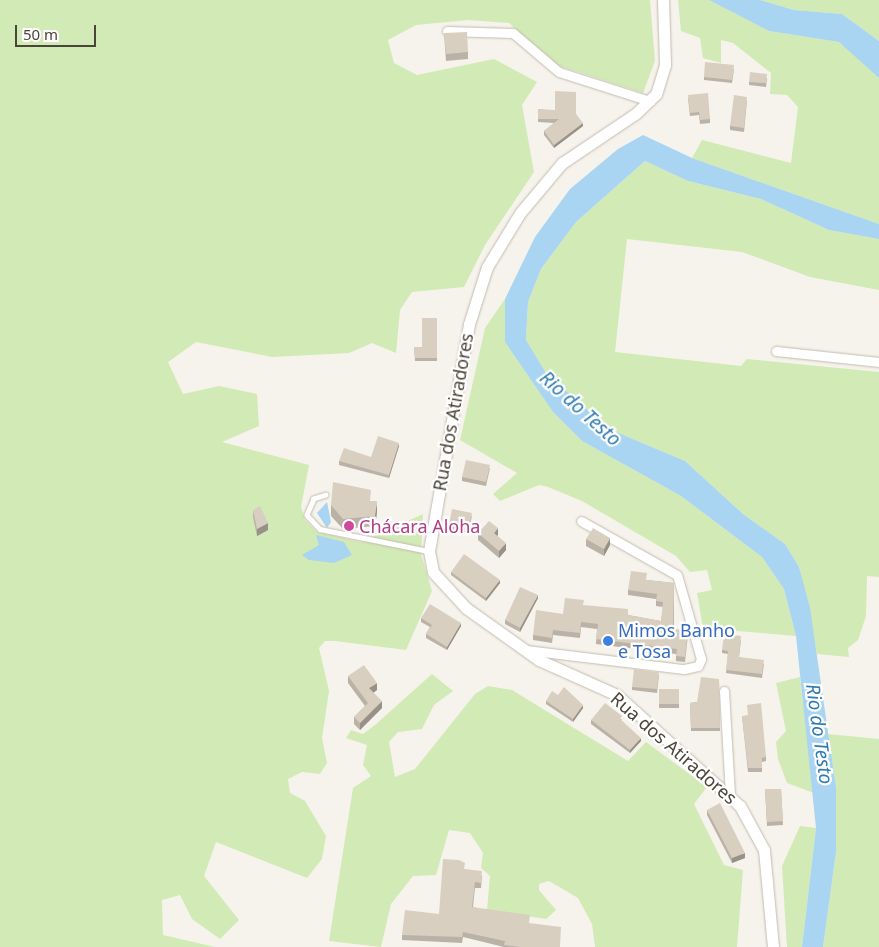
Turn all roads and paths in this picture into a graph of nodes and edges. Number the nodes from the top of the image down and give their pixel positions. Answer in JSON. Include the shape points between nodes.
{"nodes":[{"id":1,"x":663,"y":0,"type":"edge"},
{"id":2,"x":447,"y":31,"type":"edge"},
{"id":3,"x":650,"y":101,"type":"junction"},
{"id":4,"x":776,"y":351,"type":"dead end"},
{"id":5,"x":879,"y":362,"type":"edge"},
{"id":6,"x":326,"y":495,"type":"dead end"},
{"id":7,"x":581,"y":521,"type":"dead end"},
{"id":8,"x":429,"y":551,"type":"junction"},
{"id":9,"x":524,"y":650,"type":"junction"},
{"id":10,"x":724,"y":691,"type":"dead end"},
{"id":11,"x":730,"y":795,"type":"junction"},
{"id":12,"x":773,"y":947,"type":"edge"}],
"edges":[{"from":1,"to":3,"type":"street","via":[[665,65]]},
{"from":2,"to":3,"type":"street","via":[[513,33],[559,72]]},
{"from":3,"to":8,"type":"street","name":"Rua dos Atiradores","via":[[562,163],[520,213],[487,267],[469,324]]},
{"from":4,"to":5,"type":"street"},
{"from":6,"to":8,"type":"lane","via":[[314,499],[306,515],[320,529]]},
{"from":7,"to":9,"type":"street","via":[[677,574],[701,659],[698,666],[684,669]]},
{"from":8,"to":9,"type":"street","name":"Rua dos Atiradores","via":[[434,572],[452,596]]},
{"from":9,"to":11,"type":"street","name":"Rua dos Atiradores","via":[[617,695]]},
{"from":10,"to":11,"type":"street"},
{"from":11,"to":12,"type":"street","name":"Rua dos Atiradores","via":[[750,818],[764,850]]}]}
